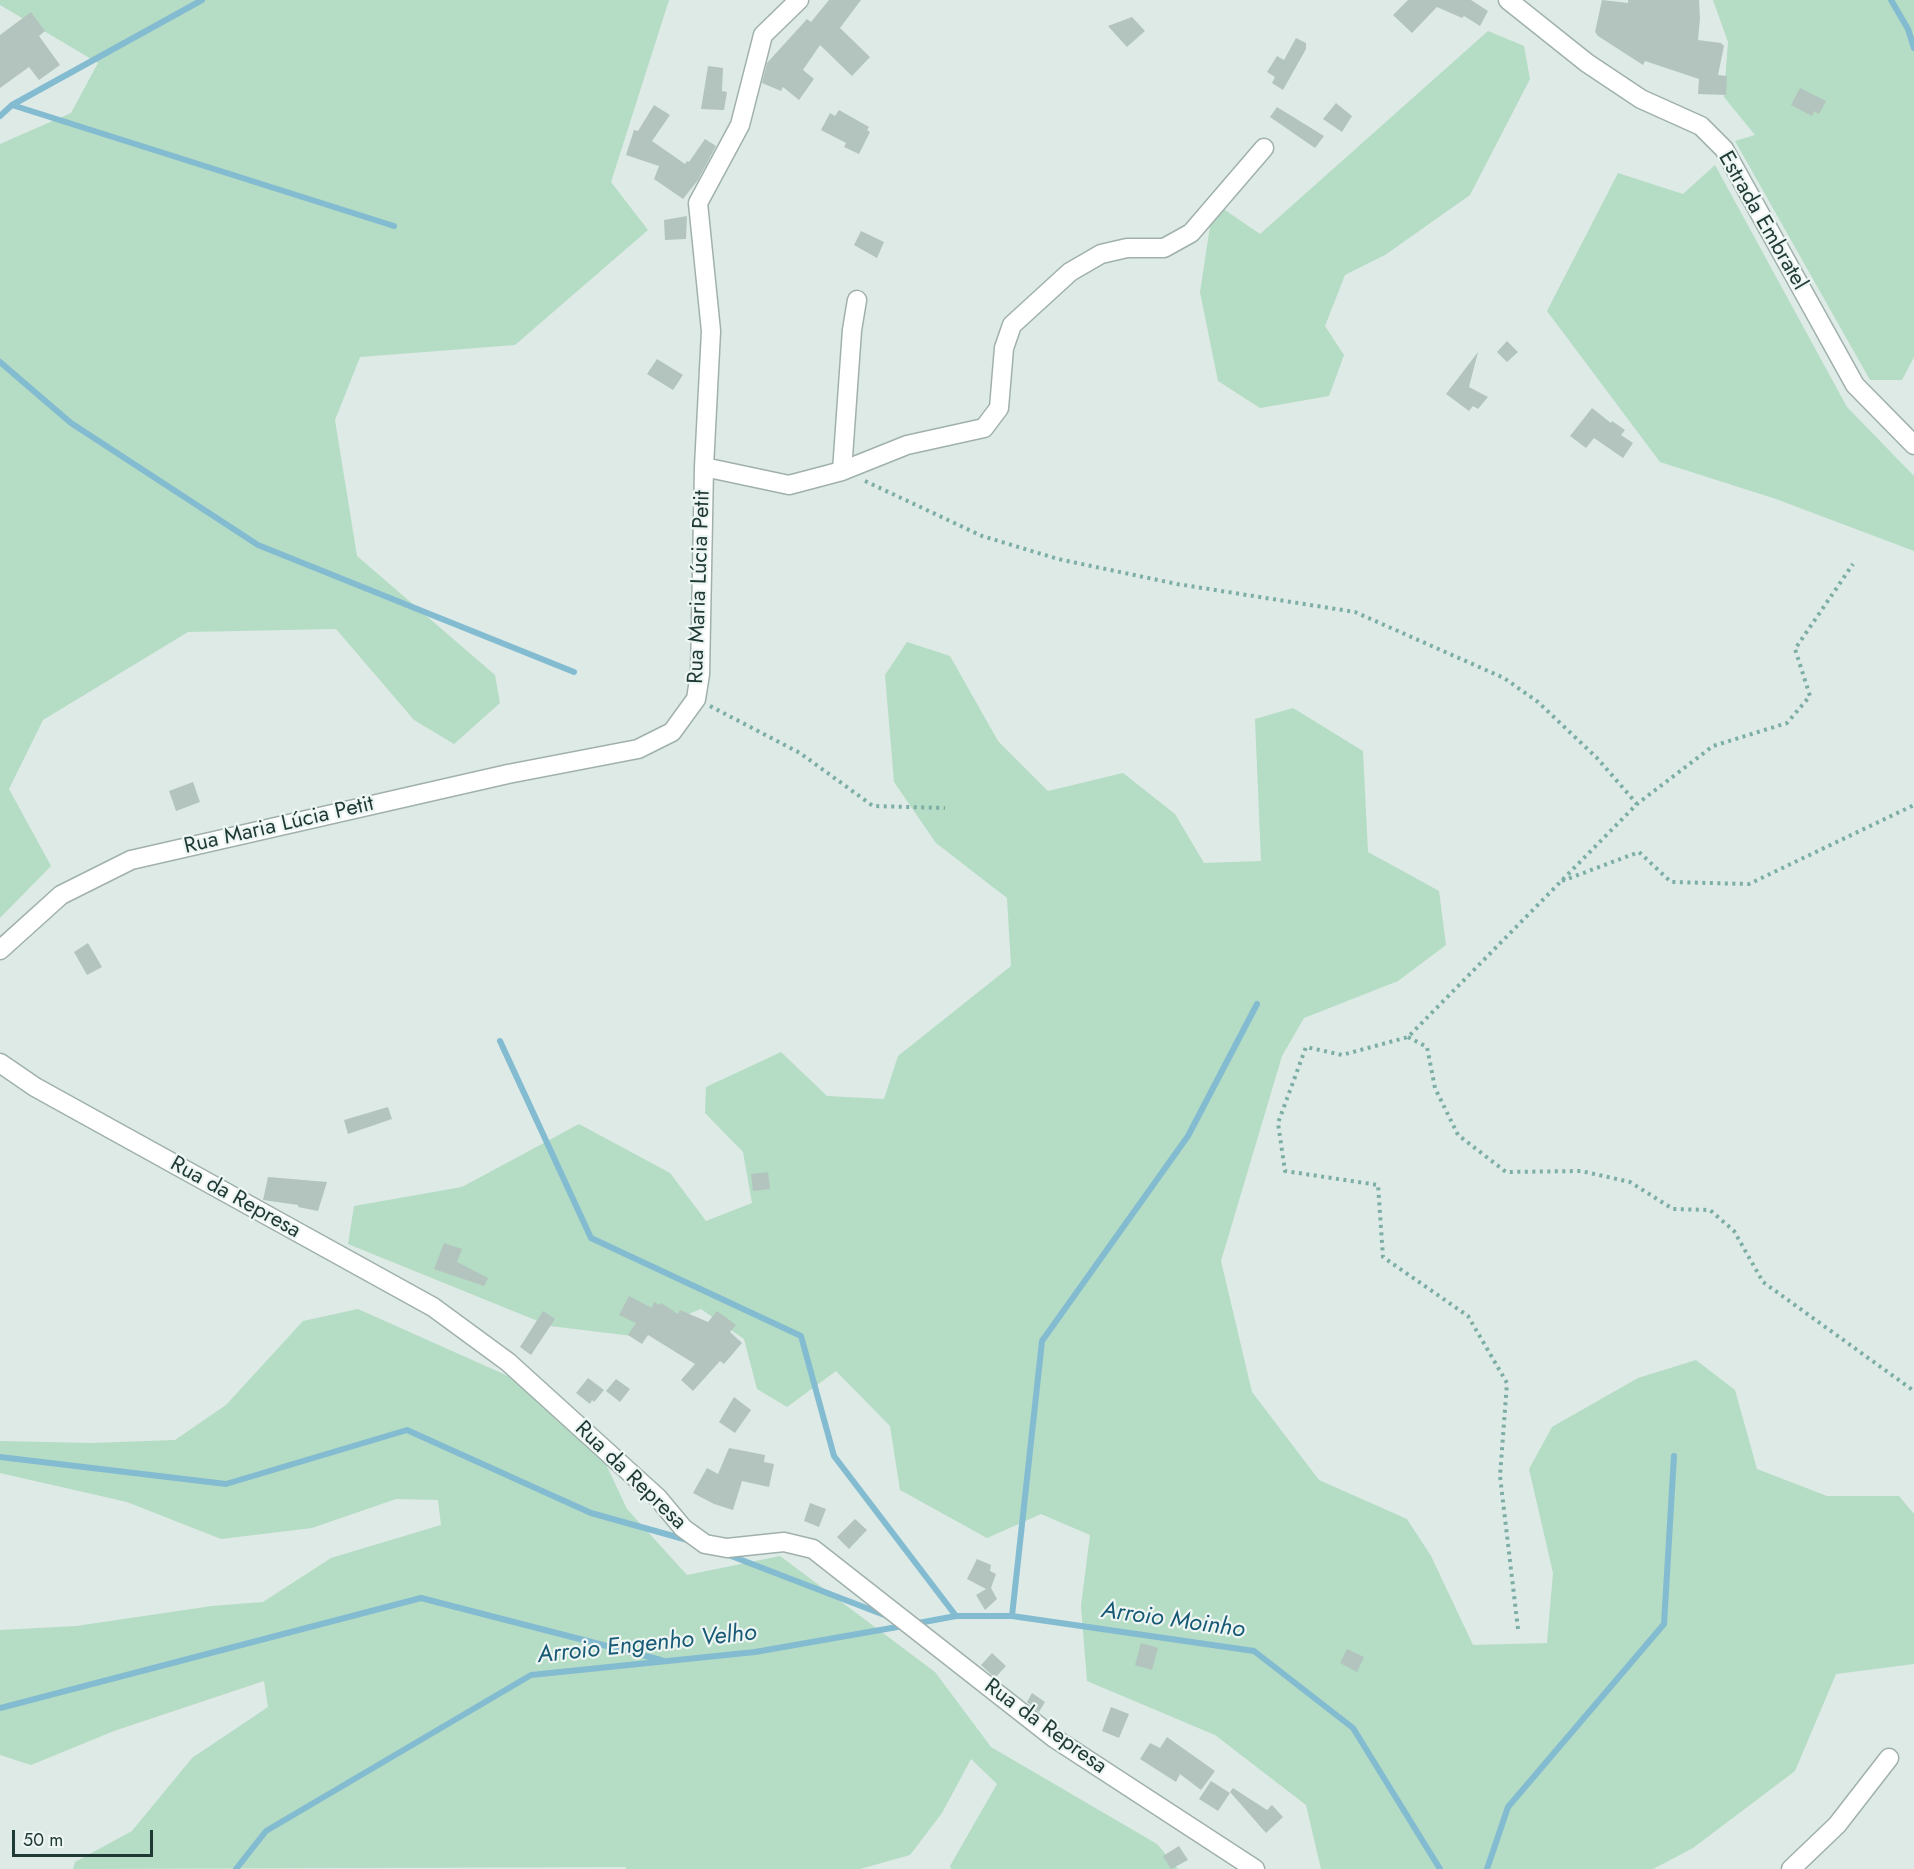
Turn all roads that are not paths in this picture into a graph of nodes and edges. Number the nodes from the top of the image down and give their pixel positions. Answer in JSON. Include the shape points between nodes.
{"nodes":[{"id":1,"x":800,"y":0,"type":"edge"},
{"id":2,"x":1508,"y":0,"type":"edge"},
{"id":3,"x":1264,"y":148,"type":"dead end"},
{"id":4,"x":857,"y":300,"type":"dead end"},
{"id":5,"x":1914,"y":445,"type":"edge"},
{"id":6,"x":704,"y":467,"type":"junction"},
{"id":7,"x":842,"y":471,"type":"junction"},
{"id":8,"x":0,"y":950,"type":"edge"},
{"id":9,"x":0,"y":1063,"type":"edge"},
{"id":10,"x":1889,"y":1758,"type":"dead end"},
{"id":11,"x":1255,"y":1869,"type":"edge"},
{"id":12,"x":1791,"y":1869,"type":"edge"}],
"edges":[{"from":1,"to":6,"type":"street","name":"Rua Maria Lúcia Petit","via":[[763,35],[740,125],[698,203],[711,331]]},
{"from":2,"to":5,"type":"street","name":"Estrada Embratel","via":[[1587,63],[1641,99],[1701,126],[1724,149],[1855,385]]},
{"from":3,"to":7,"type":"street","via":[[1191,233],[1164,248],[1128,248],[1101,254],[1070,272],[1012,325],[1004,348],[999,408],[984,428],[907,445]]},
{"from":4,"to":7,"type":"street"},
{"from":6,"to":7,"type":"street","via":[[789,485]]},
{"from":6,"to":8,"type":"street","name":"Rua Maria Lúcia Petit","via":[[700,674],[696,699],[672,732],[638,749],[508,774],[131,860],[61,895]]},
{"from":9,"to":11,"type":"street","name":"Rua da Represa","via":[[35,1087],[433,1307],[508,1362],[658,1498],[683,1528],[705,1544],[727,1548],[784,1542],[813,1549],[1054,1738]]},
{"from":10,"to":12,"type":"street","via":[[1837,1825]]}]}
